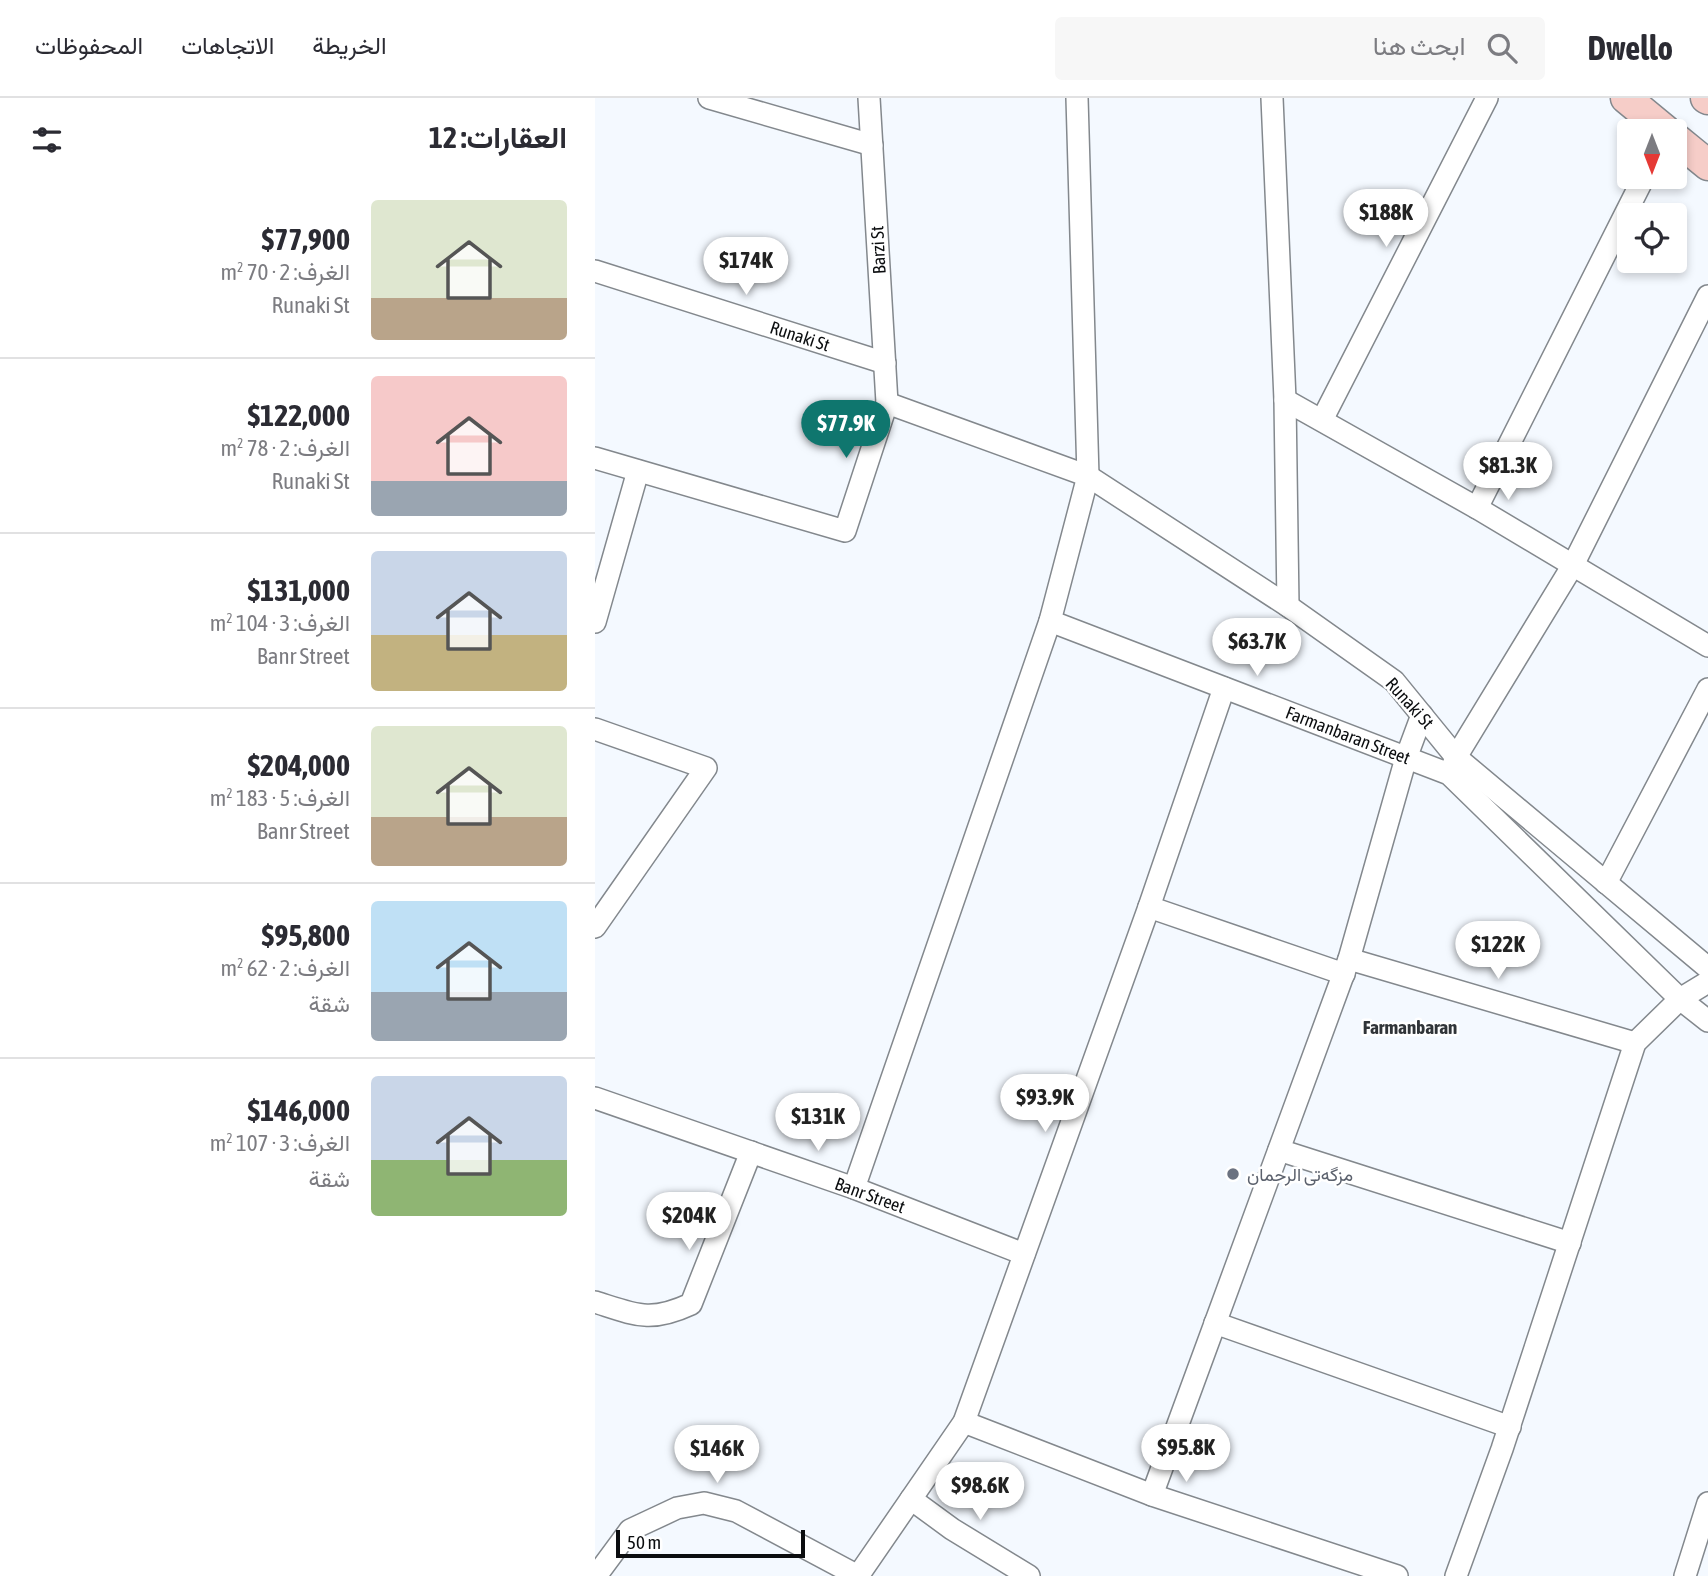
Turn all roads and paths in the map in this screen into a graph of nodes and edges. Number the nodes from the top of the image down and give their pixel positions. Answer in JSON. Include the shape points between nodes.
{"nodes":[{"id":1,"x":709,"y":98,"type":"edge"},
{"id":2,"x":869,"y":98,"type":"edge"},
{"id":3,"x":1077,"y":98,"type":"edge"},
{"id":4,"x":1272,"y":98,"type":"edge"},
{"id":5,"x":1487,"y":98,"type":"edge"},
{"id":6,"x":1626,"y":98,"type":"edge"},
{"id":7,"x":742,"y":103,"type":"edge"},
{"id":8,"x":1651,"y":119,"type":"edge"},
{"id":9,"x":872,"y":145,"type":"junction"},
{"id":10,"x":1687,"y":148,"type":"edge"},
{"id":11,"x":1708,"y":165,"type":"edge"},
{"id":12,"x":1638,"y":189,"type":"edge"},
{"id":13,"x":595,"y":271,"type":"edge"},
{"id":14,"x":1708,"y":296,"type":"edge"},
{"id":15,"x":885,"y":363,"type":"junction"},
{"id":16,"x":1285,"y":400,"type":"junction"},
{"id":17,"x":887,"y":403,"type":"junction"},
{"id":18,"x":1322,"y":420,"type":"junction"},
{"id":19,"x":595,"y":458,"type":"edge"},
{"id":20,"x":638,"y":471,"type":"junction"},
{"id":21,"x":1088,"y":476,"type":"junction"},
{"id":22,"x":1477,"y":508,"type":"junction"},
{"id":23,"x":1573,"y":565,"type":"junction"},
{"id":24,"x":1288,"y":606,"type":"junction"},
{"id":25,"x":1050,"y":621,"type":"junction"},
{"id":26,"x":595,"y":622,"type":"edge"},
{"id":27,"x":1708,"y":646,"type":"edge"},
{"id":28,"x":1224,"y":688,"type":"junction"},
{"id":29,"x":1708,"y":689,"type":"edge"},
{"id":30,"x":1422,"y":715,"type":"junction"},
{"id":31,"x":595,"y":729,"type":"edge"},
{"id":32,"x":1406,"y":758,"type":"junction"},
{"id":33,"x":1453,"y":766,"type":"junction"},
{"id":34,"x":1606,"y":883,"type":"junction"},
{"id":35,"x":1149,"y":907,"type":"junction"},
{"id":36,"x":595,"y":927,"type":"edge"},
{"id":37,"x":1347,"y":967,"type":"junction"},
{"id":38,"x":1708,"y":968,"type":"edge"},
{"id":39,"x":1708,"y":982,"type":"edge"},
{"id":40,"x":1679,"y":999,"type":"junction"},
{"id":41,"x":1708,"y":1021,"type":"edge"},
{"id":42,"x":1635,"y":1043,"type":"junction"},
{"id":43,"x":595,"y":1098,"type":"edge"},
{"id":44,"x":1279,"y":1150,"type":"junction"},
{"id":45,"x":751,"y":1152,"type":"junction"},
{"id":46,"x":854,"y":1188,"type":"junction"},
{"id":47,"x":1570,"y":1243,"type":"junction"},
{"id":48,"x":1024,"y":1254,"type":"junction"},
{"id":49,"x":595,"y":1302,"type":"edge"},
{"id":50,"x":1215,"y":1323,"type":"junction"},
{"id":51,"x":964,"y":1422,"type":"junction"},
{"id":52,"x":1510,"y":1427,"type":"junction"},
{"id":53,"x":1152,"y":1495,"type":"junction"},
{"id":54,"x":911,"y":1499,"type":"junction"},
{"id":55,"x":1708,"y":1503,"type":"edge"},
{"id":56,"x":596,"y":1576,"type":"edge"},
{"id":57,"x":858,"y":1576,"type":"edge"},
{"id":58,"x":1029,"y":1576,"type":"edge"},
{"id":59,"x":1397,"y":1576,"type":"edge"},
{"id":60,"x":1456,"y":1576,"type":"edge"},
{"id":61,"x":1685,"y":1576,"type":"edge"}],
"edges":[{"from":1,"to":7,"type":"street"},
{"from":2,"to":9,"type":"street","name":"Barzi St"},
{"from":3,"to":21,"type":"street"},
{"from":4,"to":16,"type":"street"},
{"from":5,"to":18,"type":"street"},
{"from":6,"to":8,"type":"main road"},
{"from":7,"to":9,"type":"street"},
{"from":9,"to":15,"type":"street","name":"Barzi St"},
{"from":10,"to":11,"type":"main road"},
{"from":12,"to":22,"type":"street"},
{"from":13,"to":15,"type":"street","name":"Runaki St"},
{"from":14,"to":23,"type":"street"},
{"from":15,"to":17,"type":"street","name":"Barzi St"},
{"from":16,"to":18,"type":"street"},
{"from":16,"to":24,"type":"street"},
{"from":17,"to":20,"type":"street","via":[[845,531]]},
{"from":17,"to":21,"type":"street","name":"Runaki St"},
{"from":18,"to":22,"type":"street"},
{"from":19,"to":20,"type":"street"},
{"from":20,"to":26,"type":"street"},
{"from":21,"to":24,"type":"street","name":"Runaki St"},
{"from":21,"to":25,"type":"street"},
{"from":22,"to":23,"type":"street"},
{"from":23,"to":27,"type":"street"},
{"from":23,"to":33,"type":"street"},
{"from":24,"to":30,"type":"street","name":"Runaki St","via":[[1394,681]]},
{"from":25,"to":28,"type":"street","name":"Farmanbaran Street"},
{"from":25,"to":46,"type":"street"},
{"from":28,"to":32,"type":"street","name":"Farmanbaran Street"},
{"from":28,"to":35,"type":"street"},
{"from":29,"to":34,"type":"street"},
{"from":30,"to":32,"type":"street"},
{"from":30,"to":33,"type":"street","name":"Runaki St"},
{"from":31,"to":36,"type":"street","via":[[706,768]]},
{"from":32,"to":33,"type":"street","name":"Farmanbaran Street"},
{"from":32,"to":37,"type":"street"},
{"from":33,"to":34,"type":"street","name":"Runaki St"},
{"from":33,"to":40,"type":"street","name":"Runaki St"},
{"from":34,"to":38,"type":"street","name":"Runaki St"},
{"from":35,"to":37,"type":"street"},
{"from":35,"to":48,"type":"street"},
{"from":37,"to":42,"type":"street"},
{"from":37,"to":44,"type":"street"},
{"from":39,"to":40,"type":"street"},
{"from":40,"to":41,"type":"street","name":"Runaki St"},
{"from":40,"to":42,"type":"street"},
{"from":42,"to":47,"type":"street"},
{"from":43,"to":45,"type":"street","name":"Banr Street"},
{"from":44,"to":47,"type":"street"},
{"from":44,"to":50,"type":"street"},
{"from":45,"to":46,"type":"street","name":"Banr Street"},
{"from":45,"to":49,"type":"street","via":[[691,1304],[669,1314],[641,1317]]},
{"from":46,"to":48,"type":"street","name":"Banr Street"},
{"from":47,"to":52,"type":"street"},
{"from":48,"to":51,"type":"street"},
{"from":50,"to":52,"type":"street"},
{"from":50,"to":53,"type":"street"},
{"from":51,"to":53,"type":"street"},
{"from":51,"to":54,"type":"street"},
{"from":52,"to":60,"type":"street"},
{"from":53,"to":59,"type":"street"},
{"from":54,"to":57,"type":"street"},
{"from":54,"to":58,"type":"street"},
{"from":55,"to":61,"type":"street"},
{"from":56,"to":57,"type":"street","via":[[630,1530],[677,1508],[704,1503],[736,1511]]}]}
